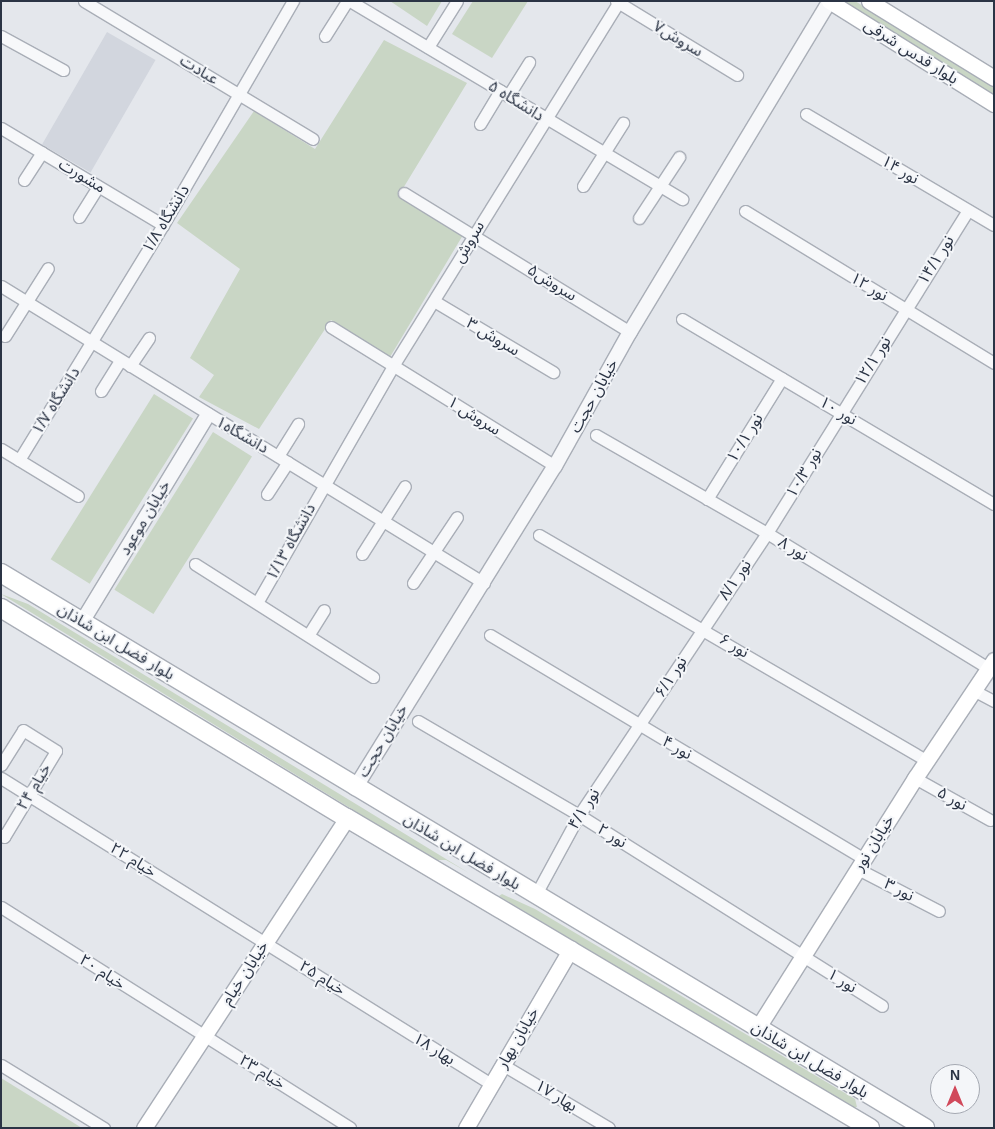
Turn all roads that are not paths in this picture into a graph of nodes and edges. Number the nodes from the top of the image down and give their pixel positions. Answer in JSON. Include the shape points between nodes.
{"nodes":[{"id":1,"x":84,"y":1,"type":"edge"},
{"id":2,"x":293,"y":1,"type":"edge"},
{"id":3,"x":349,"y":1,"type":"edge"},
{"id":4,"x":456,"y":1,"type":"edge"},
{"id":5,"x":829,"y":1,"type":"edge"},
{"id":6,"x":869,"y":1,"type":"edge"},
{"id":7,"x":617,"y":2,"type":"edge"},
{"id":8,"x":1,"y":36,"type":"edge"},
{"id":9,"x":325,"y":36,"type":"dead end"},
{"id":10,"x":428,"y":47,"type":"junction"},
{"id":11,"x":529,"y":62,"type":"dead end"},
{"id":12,"x":63,"y":70,"type":"dead end"},
{"id":13,"x":738,"y":75,"type":"dead end"},
{"id":14,"x":994,"y":78,"type":"edge"},
{"id":15,"x":504,"y":93,"type":"junction"},
{"id":16,"x":240,"y":95,"type":"junction"},
{"id":17,"x":994,"y":104,"type":"edge"},
{"id":18,"x":806,"y":114,"type":"dead end"},
{"id":19,"x":545,"y":119,"type":"junction"},
{"id":20,"x":623,"y":123,"type":"dead end"},
{"id":21,"x":480,"y":124,"type":"dead end"},
{"id":22,"x":1,"y":128,"type":"edge"},
{"id":23,"x":313,"y":139,"type":"dead end"},
{"id":24,"x":42,"y":152,"type":"junction"},
{"id":25,"x":605,"y":154,"type":"junction"},
{"id":26,"x":679,"y":157,"type":"dead end"},
{"id":27,"x":24,"y":180,"type":"dead end"},
{"id":28,"x":98,"y":186,"type":"junction"},
{"id":29,"x":583,"y":186,"type":"dead end"},
{"id":30,"x":660,"y":186,"type":"junction"},
{"id":31,"x":404,"y":193,"type":"dead end"},
{"id":32,"x":682,"y":199,"type":"dead end"},
{"id":33,"x":968,"y":210,"type":"junction"},
{"id":34,"x":745,"y":211,"type":"dead end"},
{"id":35,"x":78,"y":217,"type":"dead end"},
{"id":36,"x":639,"y":218,"type":"dead end"},
{"id":37,"x":163,"y":225,"type":"junction"},
{"id":38,"x":994,"y":225,"type":"edge"},
{"id":39,"x":474,"y":233,"type":"junction"},
{"id":40,"x":48,"y":268,"type":"dead end"},
{"id":41,"x":1,"y":286,"type":"edge"},
{"id":42,"x":434,"y":301,"type":"junction"},
{"id":43,"x":27,"y":302,"type":"junction"},
{"id":44,"x":905,"y":310,"type":"junction"},
{"id":45,"x":682,"y":319,"type":"dead end"},
{"id":46,"x":331,"y":327,"type":"dead end"},
{"id":47,"x":630,"y":332,"type":"junction"},
{"id":48,"x":5,"y":336,"type":"dead end"},
{"id":49,"x":149,"y":338,"type":"dead end"},
{"id":50,"x":92,"y":342,"type":"junction"},
{"id":51,"x":120,"y":360,"type":"junction"},
{"id":52,"x":994,"y":363,"type":"edge"},
{"id":53,"x":130,"y":366,"type":"junction"},
{"id":54,"x":393,"y":366,"type":"junction"},
{"id":55,"x":553,"y":372,"type":"dead end"},
{"id":56,"x":782,"y":378,"type":"junction"},
{"id":57,"x":101,"y":391,"type":"dead end"},
{"id":58,"x":841,"y":413,"type":"junction"},
{"id":59,"x":208,"y":415,"type":"junction"},
{"id":60,"x":298,"y":424,"type":"dead end"},
{"id":61,"x":596,"y":435,"type":"dead end"},
{"id":62,"x":1,"y":449,"type":"edge"},
{"id":63,"x":283,"y":459,"type":"junction"},
{"id":64,"x":19,"y":460,"type":"junction"},
{"id":65,"x":555,"y":466,"type":"junction"},
{"id":66,"x":324,"y":483,"type":"junction"},
{"id":67,"x":405,"y":486,"type":"dead end"},
{"id":68,"x":267,"y":494,"type":"dead end"},
{"id":69,"x":78,"y":496,"type":"dead end"},
{"id":70,"x":707,"y":499,"type":"junction"},
{"id":71,"x":994,"y":504,"type":"edge"},
{"id":72,"x":458,"y":516,"type":"dead end"},
{"id":73,"x":384,"y":520,"type":"junction"},
{"id":74,"x":767,"y":533,"type":"junction"},
{"id":75,"x":539,"y":535,"type":"dead end"},
{"id":76,"x":434,"y":552,"type":"junction"},
{"id":77,"x":362,"y":554,"type":"dead end"},
{"id":78,"x":195,"y":564,"type":"dead end"},
{"id":79,"x":1,"y":573,"type":"edge"},
{"id":80,"x":413,"y":583,"type":"dead end"},
{"id":81,"x":484,"y":583,"type":"junction"},
{"id":82,"x":258,"y":601,"type":"junction"},
{"id":83,"x":1,"y":608,"type":"edge"},
{"id":84,"x":324,"y":610,"type":"dead end"},
{"id":85,"x":82,"y":622,"type":"junction"},
{"id":86,"x":703,"y":628,"type":"junction"},
{"id":87,"x":310,"y":634,"type":"junction"},
{"id":88,"x":490,"y":635,"type":"dead end"},
{"id":89,"x":991,"y":664,"type":"edge"},
{"id":90,"x":373,"y":677,"type":"dead end"},
{"id":91,"x":973,"y":690,"type":"junction"},
{"id":92,"x":994,"y":701,"type":"edge"},
{"id":93,"x":418,"y":721,"type":"dead end"},
{"id":94,"x":639,"y":726,"type":"junction"},
{"id":95,"x":926,"y":760,"type":"junction"},
{"id":96,"x":1,"y":765,"type":"edge"},
{"id":97,"x":1,"y":778,"type":"edge"},
{"id":98,"x":915,"y":778,"type":"junction"},
{"id":99,"x":355,"y":788,"type":"junction"},
{"id":100,"x":28,"y":795,"type":"junction"},
{"id":101,"x":579,"y":815,"type":"junction"},
{"id":102,"x":347,"y":818,"type":"junction"},
{"id":103,"x":990,"y":820,"type":"dead end"},
{"id":104,"x":1,"y":835,"type":"edge"},
{"id":105,"x":861,"y":864,"type":"junction"},
{"id":106,"x":485,"y":866,"type":"junction"},
{"id":107,"x":473,"y":891,"type":"junction"},
{"id":108,"x":535,"y":896,"type":"junction"},
{"id":109,"x":1,"y":907,"type":"edge"},
{"id":110,"x":939,"y":911,"type":"dead end"},
{"id":111,"x":265,"y":943,"type":"junction"},
{"id":112,"x":571,"y":948,"type":"junction"},
{"id":113,"x":802,"y":956,"type":"junction"},
{"id":114,"x":882,"y":1006,"type":"dead end"},
{"id":115,"x":378,"y":1013,"type":"joint"},
{"id":116,"x":757,"y":1029,"type":"junction"},
{"id":117,"x":204,"y":1037,"type":"junction"},
{"id":118,"x":1,"y":1065,"type":"edge"},
{"id":119,"x":503,"y":1065,"type":"junction"},
{"id":120,"x":491,"y":1084,"type":"junction"},
{"id":121,"x":875,"y":1099,"type":"junction"},
{"id":122,"x":896,"y":1121,"type":"edge"},
{"id":123,"x":863,"y":1126,"type":"edge"},
{"id":124,"x":104,"y":1128,"type":"edge"},
{"id":125,"x":144,"y":1128,"type":"edge"},
{"id":126,"x":350,"y":1128,"type":"edge"},
{"id":127,"x":466,"y":1128,"type":"edge"},
{"id":128,"x":609,"y":1128,"type":"edge"},
{"id":129,"x":925,"y":1128,"type":"edge"}],
"edges":[{"from":1,"to":16,"type":"street","name":"عبادت"},
{"from":2,"to":16,"type":"street","name":"دانشگاه ۱/۸"},
{"from":3,"to":9,"type":"street"},
{"from":3,"to":10,"type":"street","name":"دانشگاه ۵"},
{"from":4,"to":10,"type":"street"},
{"from":5,"to":17,"type":"main road","name":"بلوار قدس شرقی"},
{"from":5,"to":47,"type":"street","name":"خیابان حجت"},
{"from":6,"to":14,"type":"main road","name":"بلوار قدس شرقی"},
{"from":7,"to":13,"type":"street","name":"سروش۷"},
{"from":7,"to":19,"type":"street","name":"سروش"},
{"from":8,"to":12,"type":"street"},
{"from":10,"to":15,"type":"street","name":"دانشگاه ۵"},
{"from":11,"to":15,"type":"street"},
{"from":15,"to":19,"type":"street","name":"دانشگاه ۵"},
{"from":15,"to":21,"type":"street"},
{"from":16,"to":23,"type":"street","name":"عبادت"},
{"from":16,"to":37,"type":"street","name":"دانشگاه ۱/۸"},
{"from":18,"to":33,"type":"street","name":"نور ۱۴"},
{"from":19,"to":25,"type":"street","name":"دانشگاه ۵"},
{"from":19,"to":39,"type":"street","name":"سروش"},
{"from":20,"to":25,"type":"street"},
{"from":22,"to":24,"type":"street","name":"مشورت"},
{"from":24,"to":27,"type":"street"},
{"from":24,"to":28,"type":"street","name":"مشورت"},
{"from":25,"to":29,"type":"street"},
{"from":25,"to":30,"type":"street","name":"دانشگاه ۵"},
{"from":26,"to":30,"type":"street"},
{"from":28,"to":35,"type":"street"},
{"from":28,"to":37,"type":"street","name":"مشورت"},
{"from":30,"to":32,"type":"street","name":"دانشگاه ۵"},
{"from":30,"to":36,"type":"street"},
{"from":31,"to":39,"type":"street","name":"سروش۵"},
{"from":33,"to":38,"type":"street","name":"نور ۱۴"},
{"from":33,"to":44,"type":"street","name":"نور ۱۴/۱"},
{"from":34,"to":44,"type":"street","name":"نور ۱۲"},
{"from":37,"to":50,"type":"street","name":"دانشگاه ۱/۸"},
{"from":39,"to":42,"type":"street","name":"سروش"},
{"from":39,"to":47,"type":"street","name":"سروش۵"},
{"from":40,"to":43,"type":"street"},
{"from":41,"to":43,"type":"street","name":"دانشگاه۱"},
{"from":42,"to":54,"type":"street","name":"سروش"},
{"from":42,"to":55,"type":"street","name":"سروش ۳"},
{"from":43,"to":48,"type":"street"},
{"from":43,"to":50,"type":"street","name":"دانشگاه۱"},
{"from":44,"to":52,"type":"street","name":"نور ۱۲"},
{"from":44,"to":58,"type":"street","name":"نور ۱۲/۱"},
{"from":45,"to":56,"type":"street","name":"نور ۱۰"},
{"from":46,"to":54,"type":"street","name":"سروش ۱"},
{"from":47,"to":65,"type":"street","name":"خیابان حجت"},
{"from":49,"to":53,"type":"street"},
{"from":50,"to":51,"type":"street","name":"دانشگاه۱"},
{"from":50,"to":64,"type":"street","name":"دانشگاه ۱/۷"},
{"from":51,"to":53,"type":"street","name":"دانشگاه۱"},
{"from":51,"to":57,"type":"street"},
{"from":53,"to":59,"type":"street","name":"دانشگاه۱"},
{"from":54,"to":65,"type":"street","name":"سروش ۱"},
{"from":54,"to":66,"type":"street","name":"سروش"},
{"from":56,"to":58,"type":"street","name":"نور ۱۰"},
{"from":56,"to":70,"type":"street","name":"نور ۱۰/۱"},
{"from":58,"to":71,"type":"street","name":"نور ۱۰"},
{"from":58,"to":74,"type":"street","name":"نور ۱۰/۳"},
{"from":59,"to":63,"type":"street","name":"دانشگاه۱"},
{"from":59,"to":85,"type":"street","name":"خیابان موعود"},
{"from":60,"to":63,"type":"street"},
{"from":61,"to":70,"type":"street","name":"نور ۸"},
{"from":62,"to":64,"type":"street"},
{"from":63,"to":66,"type":"street","name":"دانشگاه۱"},
{"from":63,"to":68,"type":"street"},
{"from":64,"to":69,"type":"street"},
{"from":65,"to":81,"type":"street","name":"خیابان حجت"},
{"from":66,"to":73,"type":"street","name":"دانشگاه۱"},
{"from":66,"to":82,"type":"street","name":"دانشگاه ۱/۱۳"},
{"from":67,"to":73,"type":"street"},
{"from":70,"to":74,"type":"street","name":"نور ۸"},
{"from":72,"to":76,"type":"street"},
{"from":73,"to":76,"type":"street","name":"دانشگاه۱"},
{"from":73,"to":77,"type":"street"},
{"from":74,"to":86,"type":"street","name":"نور ۸/۱"},
{"from":74,"to":89,"type":"street","name":"نور ۸"},
{"from":75,"to":86,"type":"street","name":"نور ۶"},
{"from":76,"to":80,"type":"street"},
{"from":76,"to":81,"type":"street","name":"دانشگاه۱"},
{"from":78,"to":82,"type":"street"},
{"from":79,"to":85,"type":"main road","name":"بلوار فضل ابن شاذان"},
{"from":81,"to":99,"type":"street","name":"خیابان حجت"},
{"from":82,"to":87,"type":"street"},
{"from":83,"to":102,"type":"main road","name":"بلوار فضل ابن شاذان"},
{"from":84,"to":87,"type":"street"},
{"from":85,"to":99,"type":"main road","name":"بلوار فضل ابن شاذان"},
{"from":86,"to":94,"type":"street","name":"نور ۶/۱"},
{"from":86,"to":95,"type":"street","name":"نور ۶"},
{"from":87,"to":90,"type":"street"},
{"from":88,"to":94,"type":"street","name":"نور ۴"},
{"from":89,"to":91,"type":"main road","name":"خیابان نور"},
{"from":91,"to":92,"type":"street"},
{"from":91,"to":95,"type":"main road","name":"خیابان نور"},
{"from":93,"to":101,"type":"street","name":"نور ۲"},
{"from":94,"to":101,"type":"street","name":"نور ۴/۱"},
{"from":94,"to":105,"type":"street","name":"نور ۴"},
{"from":95,"to":98,"type":"main road","name":"خیابان نور"},
{"from":96,"to":100,"type":"street","name":"خیام ۲۴","via":[[23,730],[56,751]]},
{"from":97,"to":100,"type":"street","name":"خیام ۲۲"},
{"from":98,"to":103,"type":"street","name":"نور ۵"},
{"from":98,"to":105,"type":"main road","name":"خیابان نور"},
{"from":99,"to":106,"type":"main road","name":"بلوار فضل ابن شاذان"},
{"from":100,"to":104,"type":"street","name":"خیام ۲۴","via":[[4,837]]},
{"from":100,"to":111,"type":"street","name":"خیام ۲۲"},
{"from":101,"to":108,"type":"street","name":"نور ۴/۱"},
{"from":101,"to":113,"type":"street","name":"نور ۲"},
{"from":102,"to":107,"type":"main road","name":"بلوار فضل ابن شاذان"},
{"from":102,"to":111,"type":"main road","name":"خیابان خیام"},
{"from":105,"to":110,"type":"street","name":"نور ۳"},
{"from":105,"to":113,"type":"main road","name":"خیابان نور"},
{"from":106,"to":107,"type":"main road"},
{"from":106,"to":108,"type":"main road","name":"بلوار فضل ابن شاذان"},
{"from":107,"to":112,"type":"main road","name":"بلوار فضل ابن شاذان"},
{"from":108,"to":116,"type":"main road","name":"بلوار فضل ابن شاذان"},
{"from":109,"to":117,"type":"street","name":"خیام ۲۰"},
{"from":111,"to":115,"type":"street","name":"خیام ۲۵"},
{"from":111,"to":117,"type":"main road","name":"خیابان خیام"},
{"from":112,"to":119,"type":"main road","name":"خیابان بهار"},
{"from":112,"to":123,"type":"main road","name":"بلوار فضل ابن شاذان"},
{"from":113,"to":114,"type":"street","name":"نور ۱"},
{"from":113,"to":116,"type":"main road","name":"خیابان نور"},
{"from":115,"to":120,"type":"street","name":"بهار ۱۸"},
{"from":116,"to":121,"type":"main road","name":"بلوار فضل ابن شاذان"},
{"from":117,"to":125,"type":"main road","name":"خیابان خیام"},
{"from":117,"to":126,"type":"street","name":"خیام ۲۳"},
{"from":118,"to":124,"type":"street"},
{"from":119,"to":120,"type":"main road","name":"خیابان بهار"},
{"from":119,"to":128,"type":"street","name":"بهار ۱۷"},
{"from":120,"to":127,"type":"main road","name":"خیابان بهار"},
{"from":121,"to":122,"type":"main road","name":"بلوار فضل ابن شاذان"},
{"from":121,"to":123,"type":"main road"},
{"from":122,"to":129,"type":"main road","name":"بلوار فضل ابن شاذان"}]}
